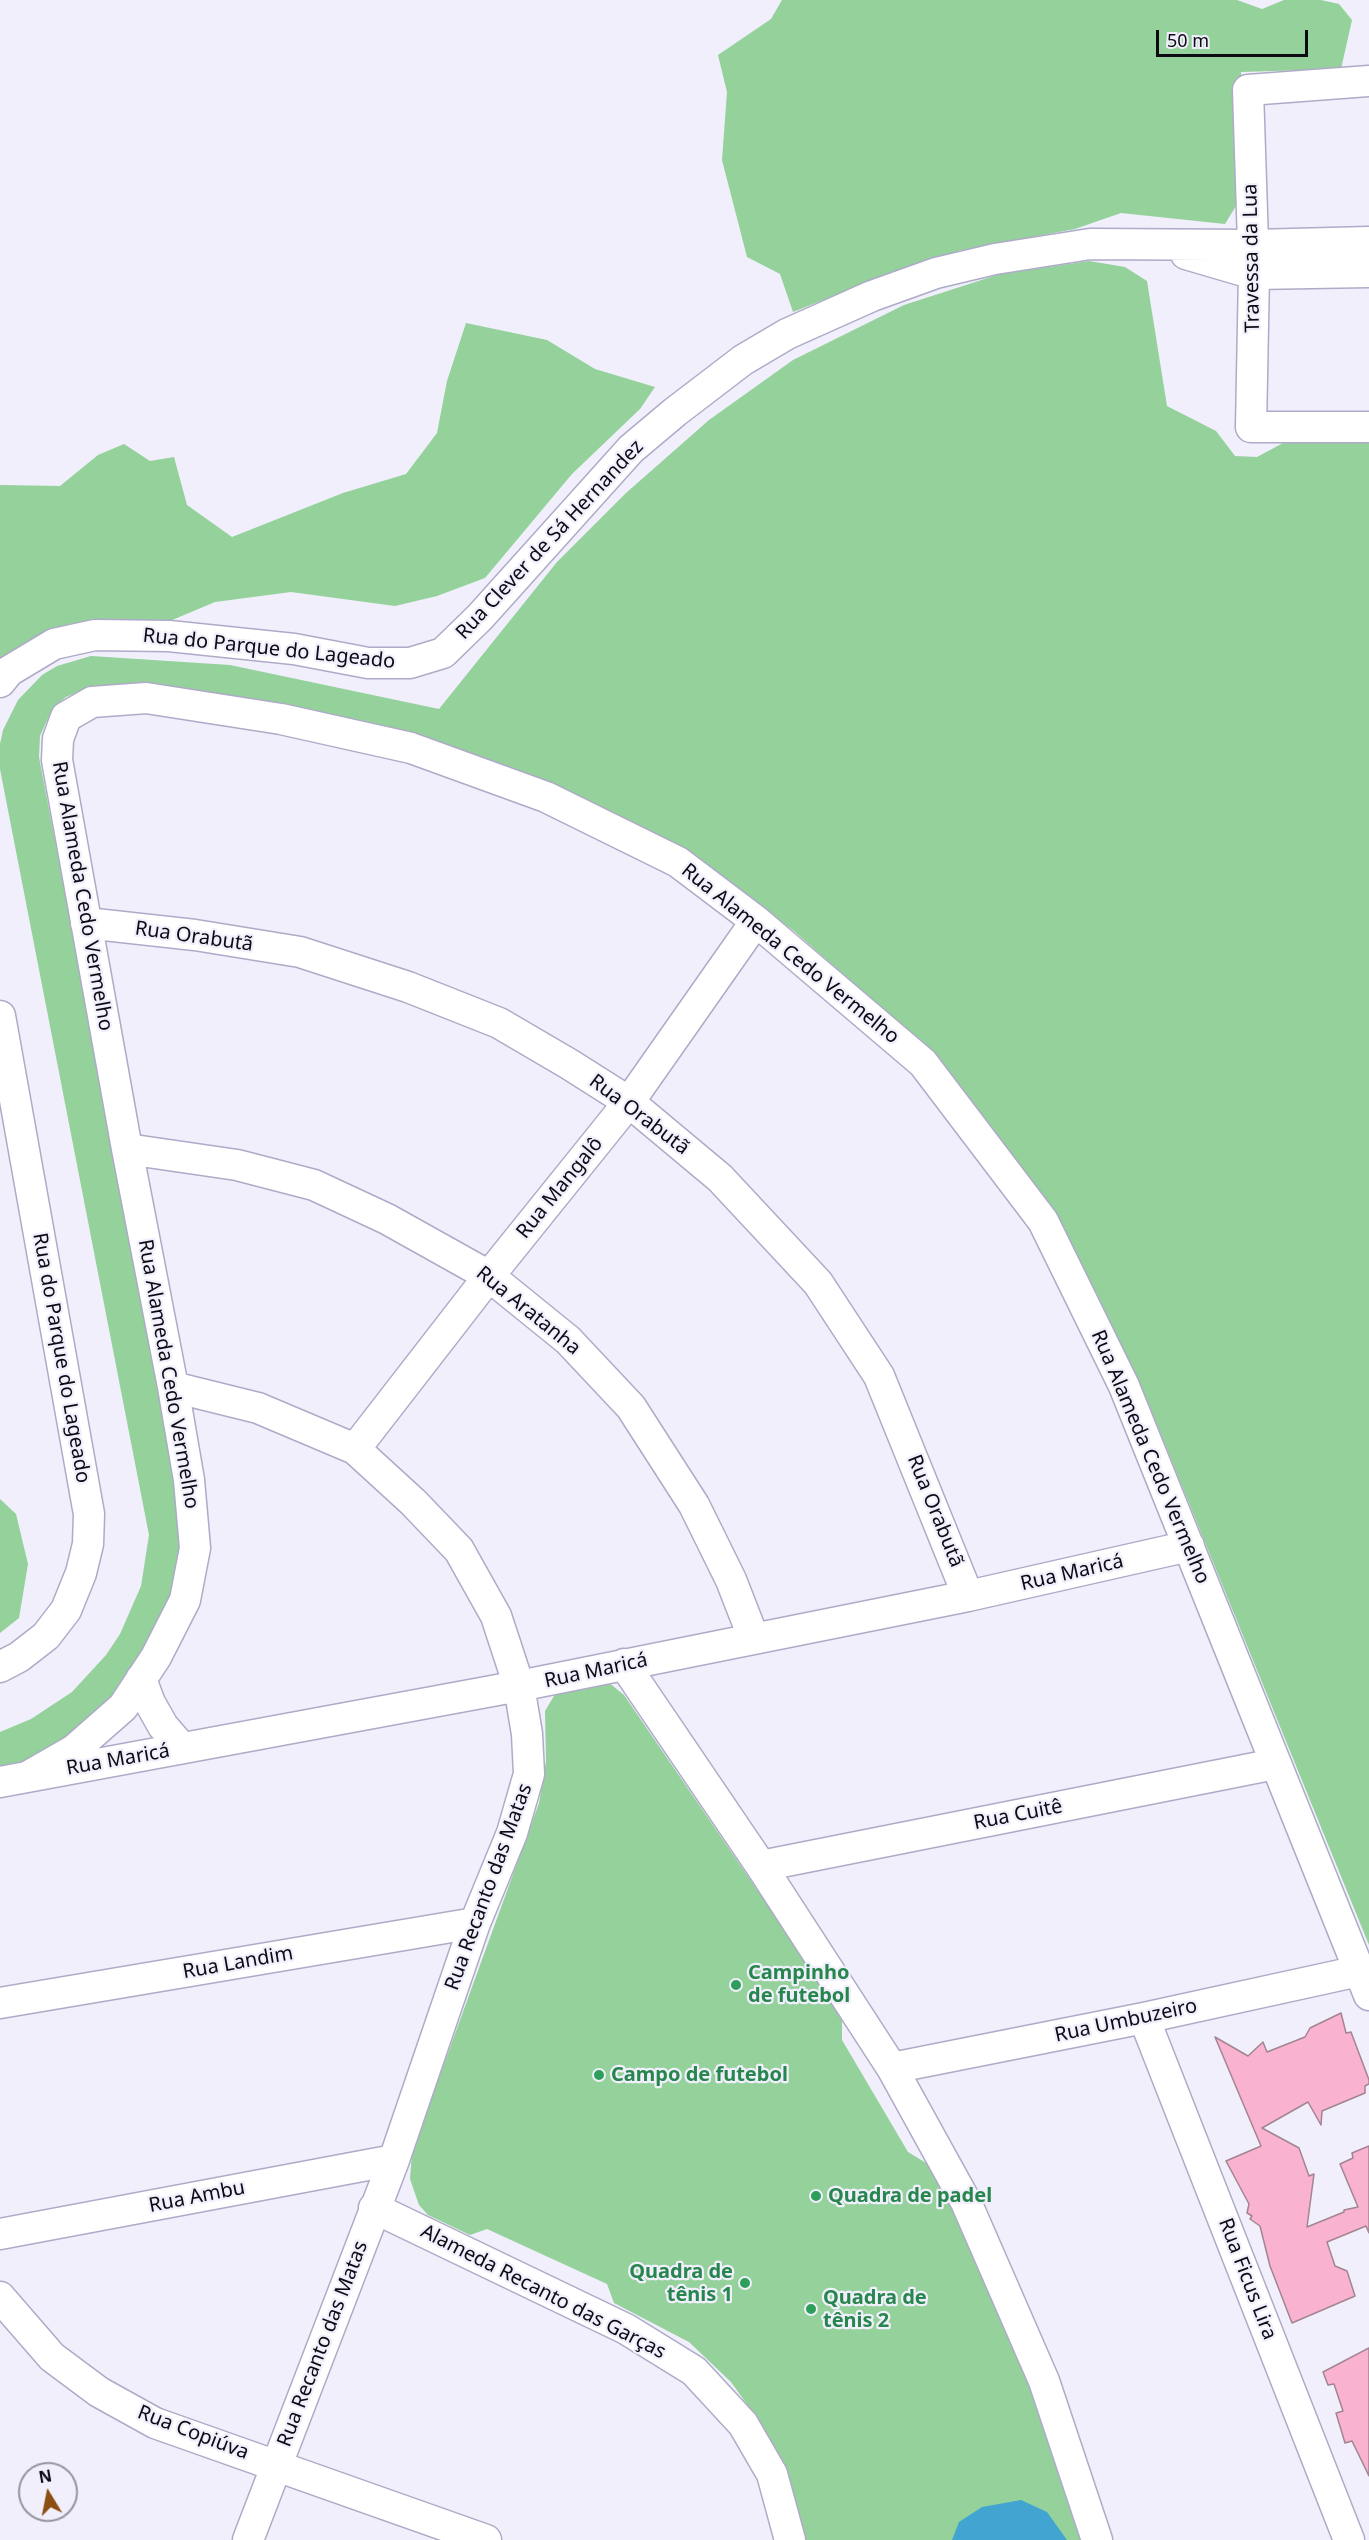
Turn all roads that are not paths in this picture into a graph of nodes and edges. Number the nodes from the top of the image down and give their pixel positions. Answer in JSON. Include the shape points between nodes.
{"nodes":[{"id":1,"x":1369,"y":81,"type":"edge"},
{"id":2,"x":1369,"y":242,"type":"edge"},
{"id":3,"x":1152,"y":244,"type":"junction"},
{"id":4,"x":1254,"y":245,"type":"junction"},
{"id":5,"x":1369,"y":272,"type":"edge"},
{"id":6,"x":1254,"y":274,"type":"junction"},
{"id":7,"x":1369,"y":427,"type":"edge"},
{"id":8,"x":443,"y":652,"type":"joint"},
{"id":9,"x":0,"y":682,"type":"edge"},
{"id":10,"x":756,"y":921,"type":"junction"},
{"id":11,"x":86,"y":923,"type":"junction"},
{"id":12,"x":0,"y":1016,"type":"edge"},
{"id":13,"x":629,"y":1102,"type":"junction"},
{"id":14,"x":127,"y":1149,"type":"junction"},
{"id":15,"x":489,"y":1276,"type":"junction"},
{"id":16,"x":173,"y":1387,"type":"junction"},
{"id":17,"x":355,"y":1449,"type":"junction"},
{"id":18,"x":1188,"y":1546,"type":"junction"},
{"id":19,"x":968,"y":1596,"type":"junction"},
{"id":20,"x":754,"y":1639,"type":"junction"},
{"id":21,"x":624,"y":1664,"type":"junction"},
{"id":22,"x":0,"y":1667,"type":"edge"},
{"id":23,"x":141,"y":1679,"type":"junction"},
{"id":24,"x":519,"y":1686,"type":"junction"},
{"id":25,"x":182,"y":1748,"type":"junction"},
{"id":26,"x":1275,"y":1764,"type":"junction"},
{"id":27,"x":13,"y":1779,"type":"edge"},
{"id":28,"x":760,"y":1866,"type":"junction"},
{"id":29,"x":475,"y":1923,"type":"junction"},
{"id":30,"x":1364,"y":1983,"type":"edge"},
{"id":31,"x":0,"y":2003,"type":"edge"},
{"id":32,"x":1144,"y":2018,"type":"junction"},
{"id":33,"x":892,"y":2068,"type":"junction"},
{"id":34,"x":394,"y":2160,"type":"junction"},
{"id":35,"x":374,"y":2208,"type":"junction"},
{"id":36,"x":0,"y":2234,"type":"edge"},
{"id":37,"x":0,"y":2297,"type":"edge"},
{"id":38,"x":277,"y":2465,"type":"junction"},
{"id":39,"x":248,"y":2540,"type":"edge"},
{"id":40,"x":486,"y":2540,"type":"edge"},
{"id":41,"x":790,"y":2540,"type":"edge"},
{"id":42,"x":1097,"y":2540,"type":"edge"},
{"id":43,"x":1350,"y":2540,"type":"edge"}],
"edges":[{"from":1,"to":4,"type":"street","name":"Travessa da Lua","via":[[1248,90]]},
{"from":2,"to":4,"type":"street","name":"Rua Clever de Sá Hernandez"},
{"from":3,"to":4,"type":"street","name":"Rua Clever de Sá Hernandez"},
{"from":3,"to":6,"type":"street"},
{"from":3,"to":8,"type":"street","name":"Rua Clever de Sá Hernandez","via":[[1090,244],[1045,250],[936,273],[787,334],[743,360],[631,449],[480,617]]},
{"from":4,"to":6,"type":"street","name":"Travessa da Lua"},
{"from":5,"to":6,"type":"street"},
{"from":6,"to":7,"type":"street","name":"Travessa da Lua","via":[[1251,427]]},
{"from":8,"to":9,"type":"street","name":"Rua do Parque do Lageado","via":[[411,663],[368,663],[294,649],[169,636],[96,635],[54,644],[9,671]]},
{"from":10,"to":11,"type":"street","name":"Rua Alameda Cedo Vermelho","via":[[678,862],[546,797],[411,747],[281,719],[146,698],[92,702],[66,717],[58,739],[57,760]]},
{"from":10,"to":13,"type":"street","name":"Rua Mangalô"},
{"from":10,"to":18,"type":"street","name":"Rua Alameda Cedo Vermelho","via":[[923,1063],[1043,1221],[1124,1386]]},
{"from":11,"to":13,"type":"street","name":"Rua Orabutã","via":[[300,952],[408,987],[499,1023]]},
{"from":11,"to":14,"type":"street","name":"Rua Alameda Cedo Vermelho"},
{"from":12,"to":22,"type":"street","name":"Rua do Parque do Lageado","via":[[89,1514],[88,1544],[66,1610],[46,1636]]},
{"from":13,"to":15,"type":"street","name":"Rua Mangalô"},
{"from":13,"to":19,"type":"street","name":"Rua Orabutã","via":[[720,1178],[818,1282],[879,1376]]},
{"from":14,"to":15,"type":"street","name":"Rua Aratanha","via":[[237,1165],[314,1185],[387,1219]]},
{"from":14,"to":16,"type":"street","name":"Rua Alameda Cedo Vermelho"},
{"from":15,"to":17,"type":"street","name":"Rua Mangalô"},
{"from":15,"to":20,"type":"street","name":"Rua Aratanha","via":[[568,1340],[631,1407],[694,1505],[731,1580]]},
{"from":16,"to":17,"type":"street","name":"Rua Recanto das Matas","via":[[258,1408]]},
{"from":16,"to":23,"type":"street","name":"Rua Alameda Cedo Vermelho","via":[[189,1480],[195,1548],[185,1600]]},
{"from":17,"to":24,"type":"street","name":"Rua Recanto das Matas","via":[[459,1550],[496,1616]]},
{"from":18,"to":19,"type":"street","name":"Rua Maricá"},
{"from":18,"to":26,"type":"street","name":"Rua Alameda Cedo Vermelho"},
{"from":19,"to":20,"type":"street","name":"Rua Maricá"},
{"from":20,"to":21,"type":"street","name":"Rua Maricá"},
{"from":21,"to":24,"type":"street","name":"Rua Maricá"},
{"from":21,"to":28,"type":"street"},
{"from":23,"to":25,"type":"street","via":[[150,1703]]},
{"from":23,"to":27,"type":"street","name":"Rua Alameda Cedo Vermelho","via":[[123,1707],[74,1750]]},
{"from":24,"to":25,"type":"street","name":"Rua Maricá"},
{"from":24,"to":29,"type":"street","name":"Rua Recanto das Matas","via":[[529,1774],[512,1833]]},
{"from":25,"to":27,"type":"street","name":"Rua Maricá"},
{"from":26,"to":28,"type":"street","name":"Rua Cuitê"},
{"from":26,"to":30,"type":"street","name":"Rua Alameda Cedo Vermelho"},
{"from":28,"to":33,"type":"street"},
{"from":29,"to":31,"type":"street","name":"Rua Landim"},
{"from":29,"to":34,"type":"street","name":"Rua Recanto das Matas"},
{"from":30,"to":32,"type":"street","name":"Rua Umbuzeiro"},
{"from":32,"to":33,"type":"street","name":"Rua Umbuzeiro"},
{"from":32,"to":43,"type":"street","name":"Rua Ficus Lira"},
{"from":33,"to":42,"type":"street","via":[[966,2202],[1039,2370]]},
{"from":34,"to":35,"type":"street","name":"Rua Recanto das Matas"},
{"from":34,"to":36,"type":"street","name":"Rua Ambu"},
{"from":35,"to":38,"type":"street","name":"Rua Recanto das Matas"},
{"from":35,"to":41,"type":"street","name":"Alameda Recanto das Garças","via":[[626,2329],[694,2371],[743,2424],[772,2474]]},
{"from":37,"to":38,"type":"street","name":"Rua Copiúva","via":[[52,2357],[99,2392],[155,2423]]},
{"from":38,"to":39,"type":"street","name":"Rua Recanto das Matas"},
{"from":38,"to":40,"type":"street","name":"Rua Copiúva"}]}
